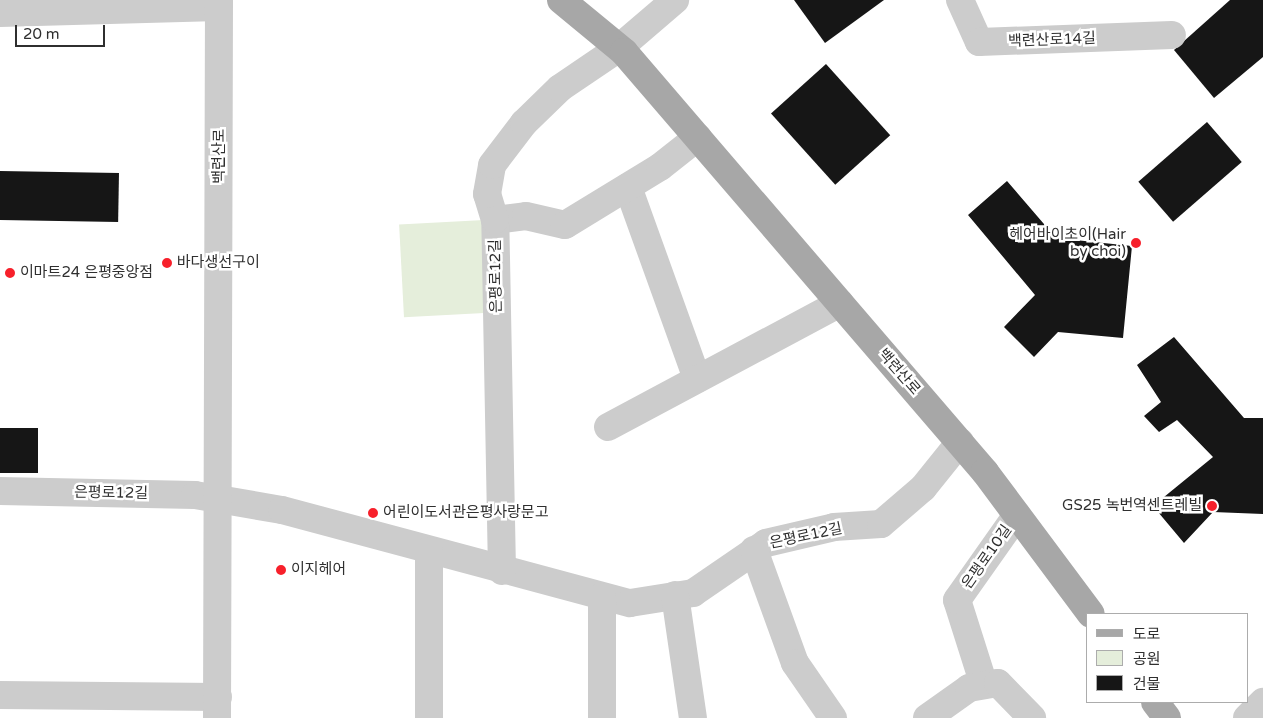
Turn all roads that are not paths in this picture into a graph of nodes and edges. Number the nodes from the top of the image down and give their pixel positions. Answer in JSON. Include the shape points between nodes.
{"nodes":[{"id":1,"x":561,"y":0,"type":"edge"},
{"id":2,"x":675,"y":0,"type":"edge"},
{"id":3,"x":960,"y":0,"type":"edge"},
{"id":4,"x":219,"y":4,"type":"edge"},
{"id":5,"x":0,"y":13,"type":"edge"},
{"id":6,"x":1172,"y":35,"type":"dead end"},
{"id":7,"x":619,"y":48,"type":"junction"},
{"id":8,"x":698,"y":137,"type":"junction"},
{"id":9,"x":628,"y":187,"type":"junction"},
{"id":10,"x":495,"y":220,"type":"junction"},
{"id":11,"x":840,"y":303,"type":"junction"},
{"id":12,"x":697,"y":379,"type":"junction"},
{"id":13,"x":608,"y":427,"type":"dead end"},
{"id":14,"x":960,"y":442,"type":"junction"},
{"id":15,"x":0,"y":491,"type":"edge"},
{"id":16,"x":221,"y":499,"type":"junction"},
{"id":17,"x":1017,"y":515,"type":"junction"},
{"id":18,"x":754,"y":550,"type":"junction"},
{"id":19,"x":429,"y":551,"type":"junction"},
{"id":20,"x":502,"y":571,"type":"junction"},
{"id":21,"x":675,"y":595,"type":"junction"},
{"id":22,"x":602,"y":597,"type":"junction"},
{"id":23,"x":1090,"y":613,"type":"edge"},
{"id":24,"x":984,"y":686,"type":"junction"},
{"id":25,"x":0,"y":695,"type":"edge"},
{"id":26,"x":1263,"y":702,"type":"edge"},
{"id":27,"x":1156,"y":703,"type":"edge"},
{"id":28,"x":218,"y":707,"type":"edge"},
{"id":29,"x":429,"y":718,"type":"edge"},
{"id":30,"x":602,"y":718,"type":"edge"},
{"id":31,"x":693,"y":718,"type":"edge"},
{"id":32,"x":833,"y":718,"type":"edge"},
{"id":33,"x":926,"y":718,"type":"edge"},
{"id":34,"x":1032,"y":718,"type":"edge"},
{"id":35,"x":1168,"y":718,"type":"edge"},
{"id":36,"x":1247,"y":718,"type":"edge"}],
"edges":[{"from":1,"to":7,"type":"main road","name":"백련산로"},
{"from":2,"to":7,"type":"street"},
{"from":3,"to":6,"type":"street","name":"백련산로14길","via":[[979,42]]},
{"from":4,"to":5,"type":"street"},
{"from":4,"to":16,"type":"street","name":"백련산로"},
{"from":7,"to":8,"type":"main road","name":"백련산로"},
{"from":7,"to":10,"type":"street","name":"은평로12길","via":[[545,103],[492,165],[487,194]]},
{"from":8,"to":9,"type":"street"},
{"from":8,"to":11,"type":"main road","name":"백련산로"},
{"from":9,"to":10,"type":"street","via":[[565,224],[526,216]]},
{"from":9,"to":12,"type":"street"},
{"from":10,"to":20,"type":"street","name":"은평로12길"},
{"from":11,"to":12,"type":"street"},
{"from":11,"to":14,"type":"main road","name":"백련산로"},
{"from":12,"to":13,"type":"street"},
{"from":14,"to":17,"type":"main road","name":"백련산로"},
{"from":14,"to":18,"type":"street","name":"은평로12길","via":[[923,488],[882,524],[834,527],[766,542]]},
{"from":15,"to":16,"type":"street","name":"은평로12길","via":[[195,495]]},
{"from":16,"to":19,"type":"street","name":"은평로12길","via":[[282,510]]},
{"from":16,"to":28,"type":"street"},
{"from":17,"to":23,"type":"main road","name":"백련산로"},
{"from":17,"to":24,"type":"street","name":"은평로10길","via":[[957,600]]},
{"from":18,"to":21,"type":"street","name":"은평로12길","via":[[693,592]]},
{"from":18,"to":32,"type":"street","via":[[795,663]]},
{"from":19,"to":20,"type":"street","name":"은평로12길"},
{"from":19,"to":29,"type":"street"},
{"from":20,"to":22,"type":"street","name":"은평로12길"},
{"from":21,"to":22,"type":"street","name":"은평로12길","via":[[630,603]]},
{"from":21,"to":31,"type":"street"},
{"from":22,"to":30,"type":"street"},
{"from":24,"to":33,"type":"street","via":[[969,688]]},
{"from":24,"to":34,"type":"street","via":[[998,683]]},
{"from":25,"to":28,"type":"street"},
{"from":26,"to":36,"type":"street"},
{"from":27,"to":35,"type":"main road"}]}
